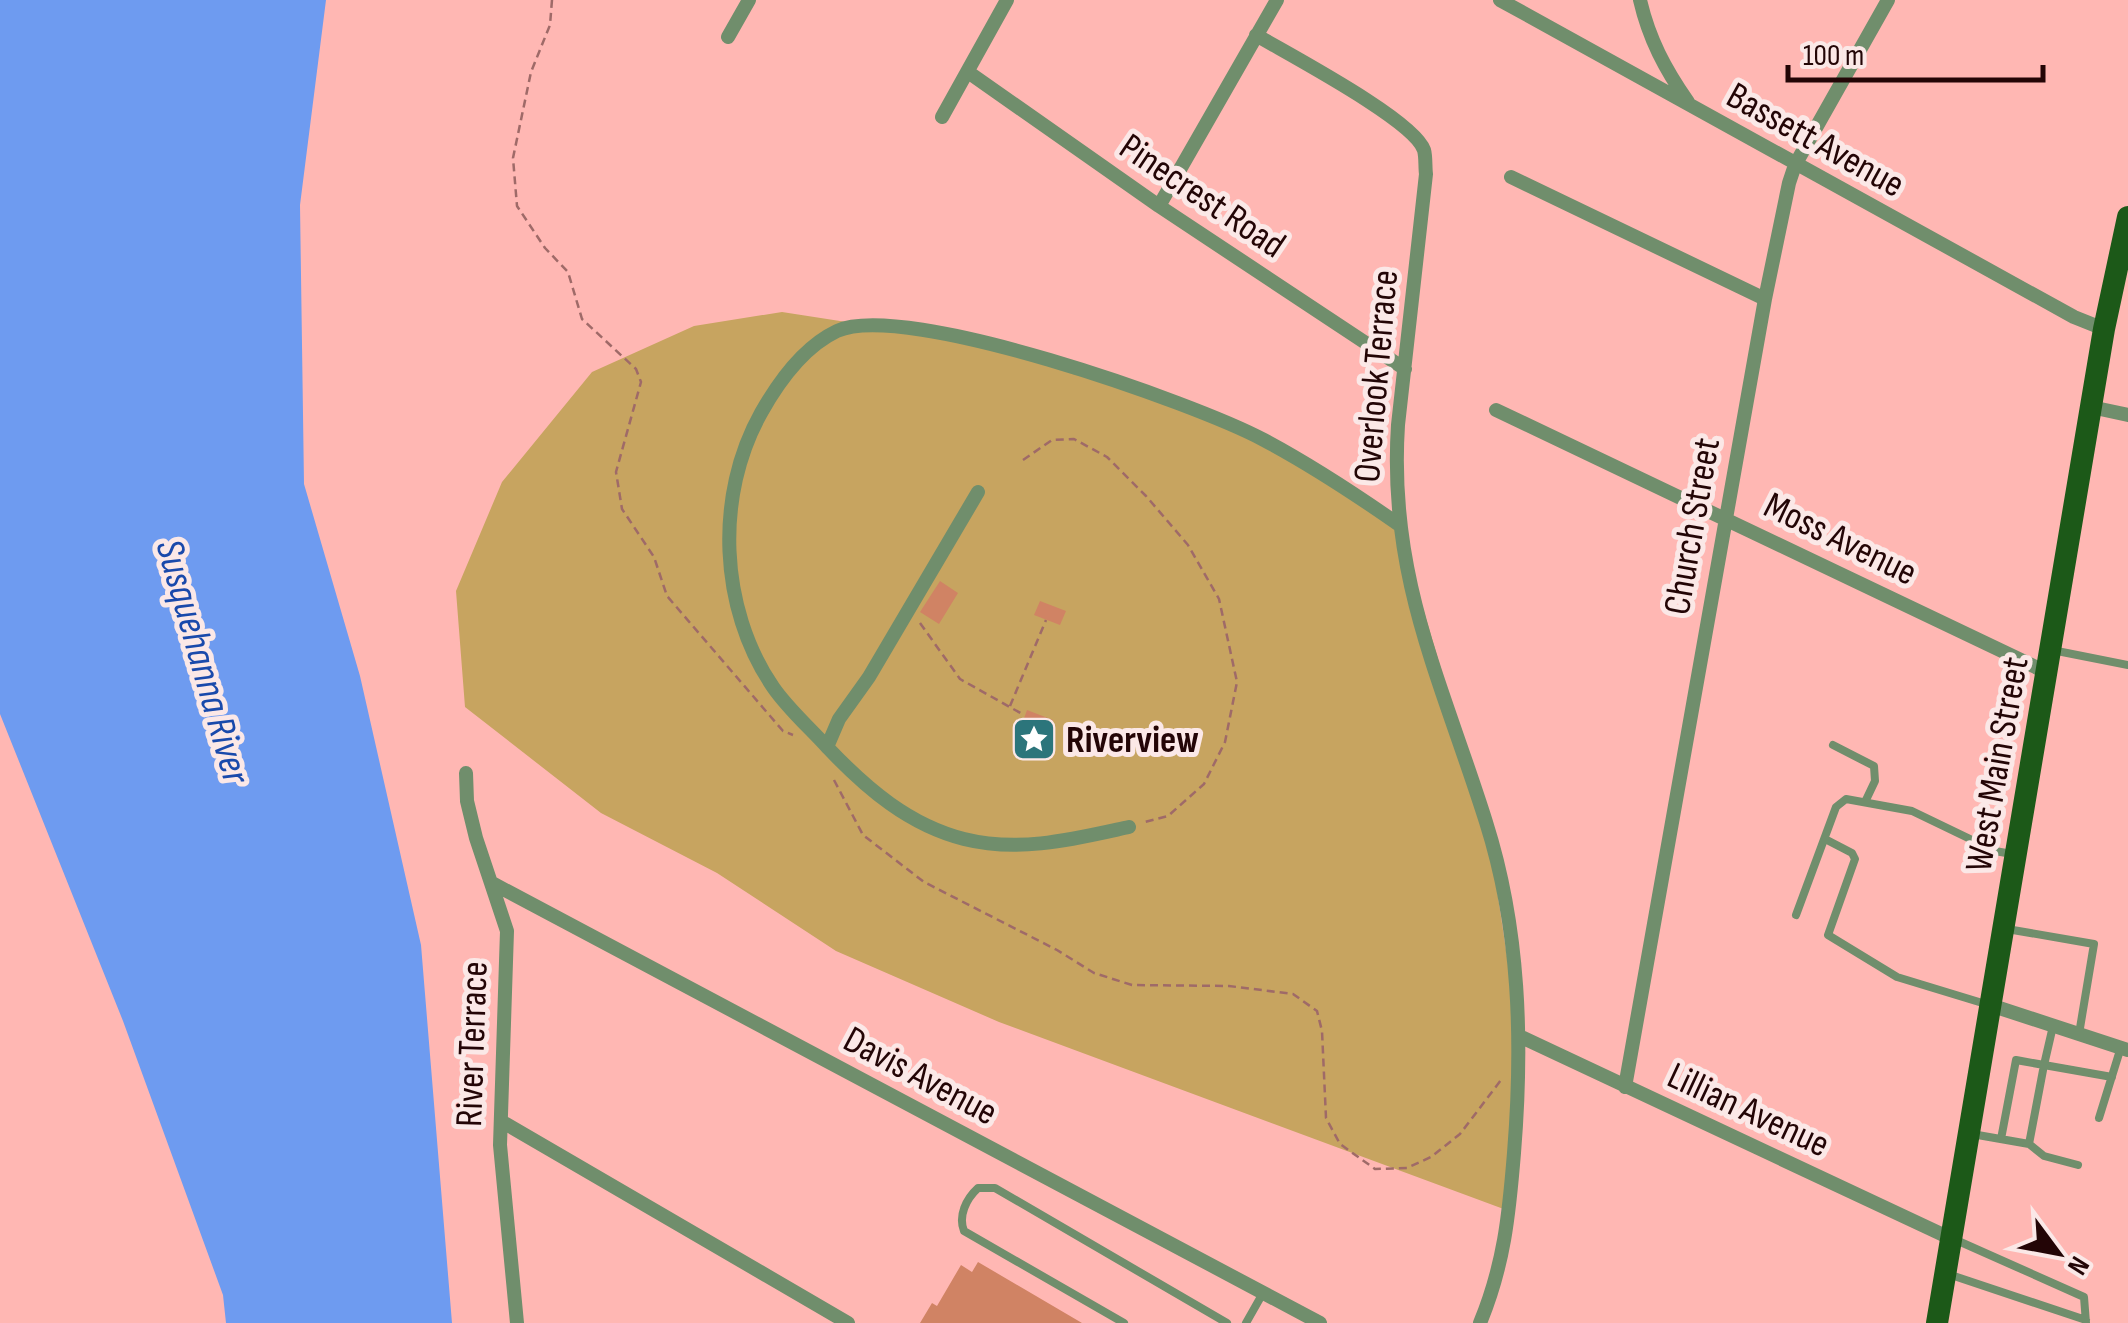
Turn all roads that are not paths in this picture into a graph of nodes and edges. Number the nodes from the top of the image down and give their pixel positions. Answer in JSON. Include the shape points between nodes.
{"nodes":[{"id":1,"x":749,"y":0,"type":"edge"},
{"id":2,"x":1007,"y":0,"type":"edge"},
{"id":3,"x":1277,"y":0,"type":"edge"},
{"id":4,"x":1500,"y":0,"type":"edge"},
{"id":5,"x":1640,"y":0,"type":"edge"},
{"id":6,"x":1888,"y":0,"type":"edge"},
{"id":7,"x":1256,"y":35,"type":"junction"},
{"id":8,"x":728,"y":37,"type":"dead end"},
{"id":9,"x":968,"y":72,"type":"junction"},
{"id":10,"x":1691,"y":107,"type":"junction"},
{"id":11,"x":942,"y":116,"type":"dead end"},
{"id":12,"x":1795,"y":165,"type":"junction"},
{"id":13,"x":1511,"y":177,"type":"dead end"},
{"id":14,"x":1159,"y":206,"type":"junction"},
{"id":15,"x":2128,"y":217,"type":"edge"},
{"id":16,"x":1765,"y":298,"type":"junction"},
{"id":17,"x":2104,"y":329,"type":"junction"},
{"id":18,"x":1405,"y":368,"type":"junction"},
{"id":19,"x":2091,"y":407,"type":"junction"},
{"id":20,"x":1496,"y":410,"type":"dead end"},
{"id":21,"x":2128,"y":416,"type":"edge"},
{"id":22,"x":978,"y":492,"type":"dead end"},
{"id":23,"x":1725,"y":518,"type":"junction"},
{"id":24,"x":1398,"y":524,"type":"junction"},
{"id":25,"x":2050,"y":662,"type":"junction"},
{"id":26,"x":2128,"y":665,"type":"edge"},
{"id":27,"x":1833,"y":745,"type":"dead end"},
{"id":28,"x":827,"y":747,"type":"junction"},
{"id":29,"x":466,"y":773,"type":"dead end"},
{"id":30,"x":1866,"y":800,"type":"junction"},
{"id":31,"x":1128,"y":826,"type":"road end"},
{"id":32,"x":1825,"y":839,"type":"junction"},
{"id":33,"x":2016,"y":854,"type":"junction"},
{"id":34,"x":492,"y":884,"type":"junction"},
{"id":35,"x":1796,"y":915,"type":"dead end"},
{"id":36,"x":2003,"y":928,"type":"junction"},
{"id":37,"x":1990,"y":1005,"type":"junction"},
{"id":38,"x":2053,"y":1026,"type":"junction"},
{"id":39,"x":2080,"y":1034,"type":"junction"},
{"id":40,"x":1519,"y":1036,"type":"junction"},
{"id":41,"x":2124,"y":1048,"type":"edge"},
{"id":42,"x":2044,"y":1065,"type":"junction"},
{"id":43,"x":2112,"y":1077,"type":"junction"},
{"id":44,"x":1625,"y":1087,"type":"junction"},
{"id":45,"x":2099,"y":1118,"type":"dead end"},
{"id":46,"x":501,"y":1120,"type":"junction"},
{"id":47,"x":1969,"y":1133,"type":"junction"},
{"id":48,"x":2002,"y":1139,"type":"junction"},
{"id":49,"x":2029,"y":1144,"type":"junction"},
{"id":50,"x":2078,"y":1165,"type":"dead end"},
{"id":51,"x":1952,"y":1239,"type":"junction"},
{"id":52,"x":1946,"y":1273,"type":"junction"},
{"id":53,"x":1263,"y":1293,"type":"junction"},
{"id":54,"x":2086,"y":1322,"type":"edge"},
{"id":55,"x":517,"y":1323,"type":"edge"},
{"id":56,"x":848,"y":1323,"type":"edge"},
{"id":57,"x":1124,"y":1323,"type":"edge"},
{"id":58,"x":1227,"y":1323,"type":"edge"},
{"id":59,"x":1246,"y":1323,"type":"edge"},
{"id":60,"x":1320,"y":1323,"type":"edge"},
{"id":61,"x":1480,"y":1323,"type":"edge"},
{"id":62,"x":1938,"y":1323,"type":"edge"}],
"edges":[{"from":1,"to":8,"type":"street"},
{"from":2,"to":9,"type":"street"},
{"from":3,"to":7,"type":"street"},
{"from":4,"to":10,"type":"street","name":"Bassett Avenue"},
{"from":5,"to":10,"type":"street","via":[[1664,67]]},
{"from":6,"to":12,"type":"street","name":"Church Street"},
{"from":7,"to":14,"type":"street"},
{"from":7,"to":18,"type":"street","name":"Overlook Terrace","via":[[1389,114],[1424,149]]},
{"from":9,"to":11,"type":"street"},
{"from":9,"to":14,"type":"street","name":"Pinecrest Road"},
{"from":10,"to":12,"type":"street","name":"Bassett Avenue"},
{"from":12,"to":16,"type":"street","name":"Church Street"},
{"from":12,"to":17,"type":"street","name":"Bassett Avenue"},
{"from":13,"to":16,"type":"street"},
{"from":14,"to":18,"type":"street","name":"Pinecrest Road"},
{"from":15,"to":17,"type":"main road","name":"West Main Street"},
{"from":16,"to":23,"type":"street","name":"Church Street"},
{"from":17,"to":19,"type":"main road","name":"West Main Street"},
{"from":18,"to":24,"type":"street","name":"Overlook Terrace"},
{"from":19,"to":21,"type":"street"},
{"from":19,"to":25,"type":"main road","name":"West Main Street"},
{"from":20,"to":23,"type":"street","name":"Moss Avenue"},
{"from":22,"to":28,"type":"street"},
{"from":23,"to":25,"type":"street","name":"Moss Avenue"},
{"from":23,"to":44,"type":"street","name":"Church Street"},
{"from":24,"to":28,"type":"street","via":[[1262,438],[1086,372],[945,333],[866,324],[838,330],[791,368],[756,423],[730,501],[736,601],[759,664]]},
{"from":24,"to":40,"type":"street","name":"Overlook Terrace","via":[[1429,660],[1500,877],[1512,935]]},
{"from":25,"to":26,"type":"lane"},
{"from":25,"to":33,"type":"main road","name":"West Main Street"},
{"from":27,"to":30,"type":"lane","via":[[1874,766]]},
{"from":28,"to":31,"type":"street","via":[[889,805],[966,840],[1053,844]]},
{"from":29,"to":34,"type":"street","name":"River Terrace","via":[[467,801]]},
{"from":30,"to":32,"type":"lane","via":[[1846,799],[1836,807]]},
{"from":30,"to":33,"type":"lane","via":[[1912,812],[1995,852]]},
{"from":32,"to":35,"type":"lane"},
{"from":32,"to":37,"type":"lane","via":[[1855,859],[1828,936],[1897,977]]},
{"from":33,"to":36,"type":"main road","name":"West Main Street"},
{"from":34,"to":46,"type":"street","name":"River Terrace","via":[[507,930]]},
{"from":34,"to":53,"type":"street","name":"Davis Avenue"},
{"from":36,"to":37,"type":"main road","name":"West Main Street"},
{"from":36,"to":39,"type":"lane","via":[[2094,944]]},
{"from":37,"to":38,"type":"street"},
{"from":37,"to":47,"type":"main road","name":"West Main Street"},
{"from":38,"to":39,"type":"street"},
{"from":38,"to":42,"type":"lane"},
{"from":39,"to":41,"type":"street"},
{"from":40,"to":44,"type":"street","name":"Lillian Avenue"},
{"from":40,"to":61,"type":"street","name":"Overlook Terrace","via":[[1507,1236]]},
{"from":41,"to":43,"type":"lane"},
{"from":42,"to":43,"type":"lane"},
{"from":42,"to":48,"type":"lane","via":[[2016,1060]]},
{"from":42,"to":49,"type":"lane"},
{"from":43,"to":45,"type":"lane"},
{"from":44,"to":51,"type":"street","name":"Lillian Avenue"},
{"from":46,"to":55,"type":"street","name":"River Terrace"},
{"from":46,"to":56,"type":"street"},
{"from":47,"to":48,"type":"lane"},
{"from":47,"to":51,"type":"main road","name":"West Main Street"},
{"from":48,"to":49,"type":"lane"},
{"from":49,"to":50,"type":"lane","via":[[2044,1156]]},
{"from":51,"to":52,"type":"main road","name":"West Main Street"},
{"from":51,"to":54,"type":"lane","via":[[2084,1297]]},
{"from":52,"to":54,"type":"lane"},
{"from":52,"to":62,"type":"main road","name":"West Main Street"},
{"from":53,"to":59,"type":"lane"},
{"from":53,"to":60,"type":"street","name":"Davis Avenue"},
{"from":57,"to":58,"type":"lane","via":[[964,1231],[970,1195],[995,1188]]}]}
